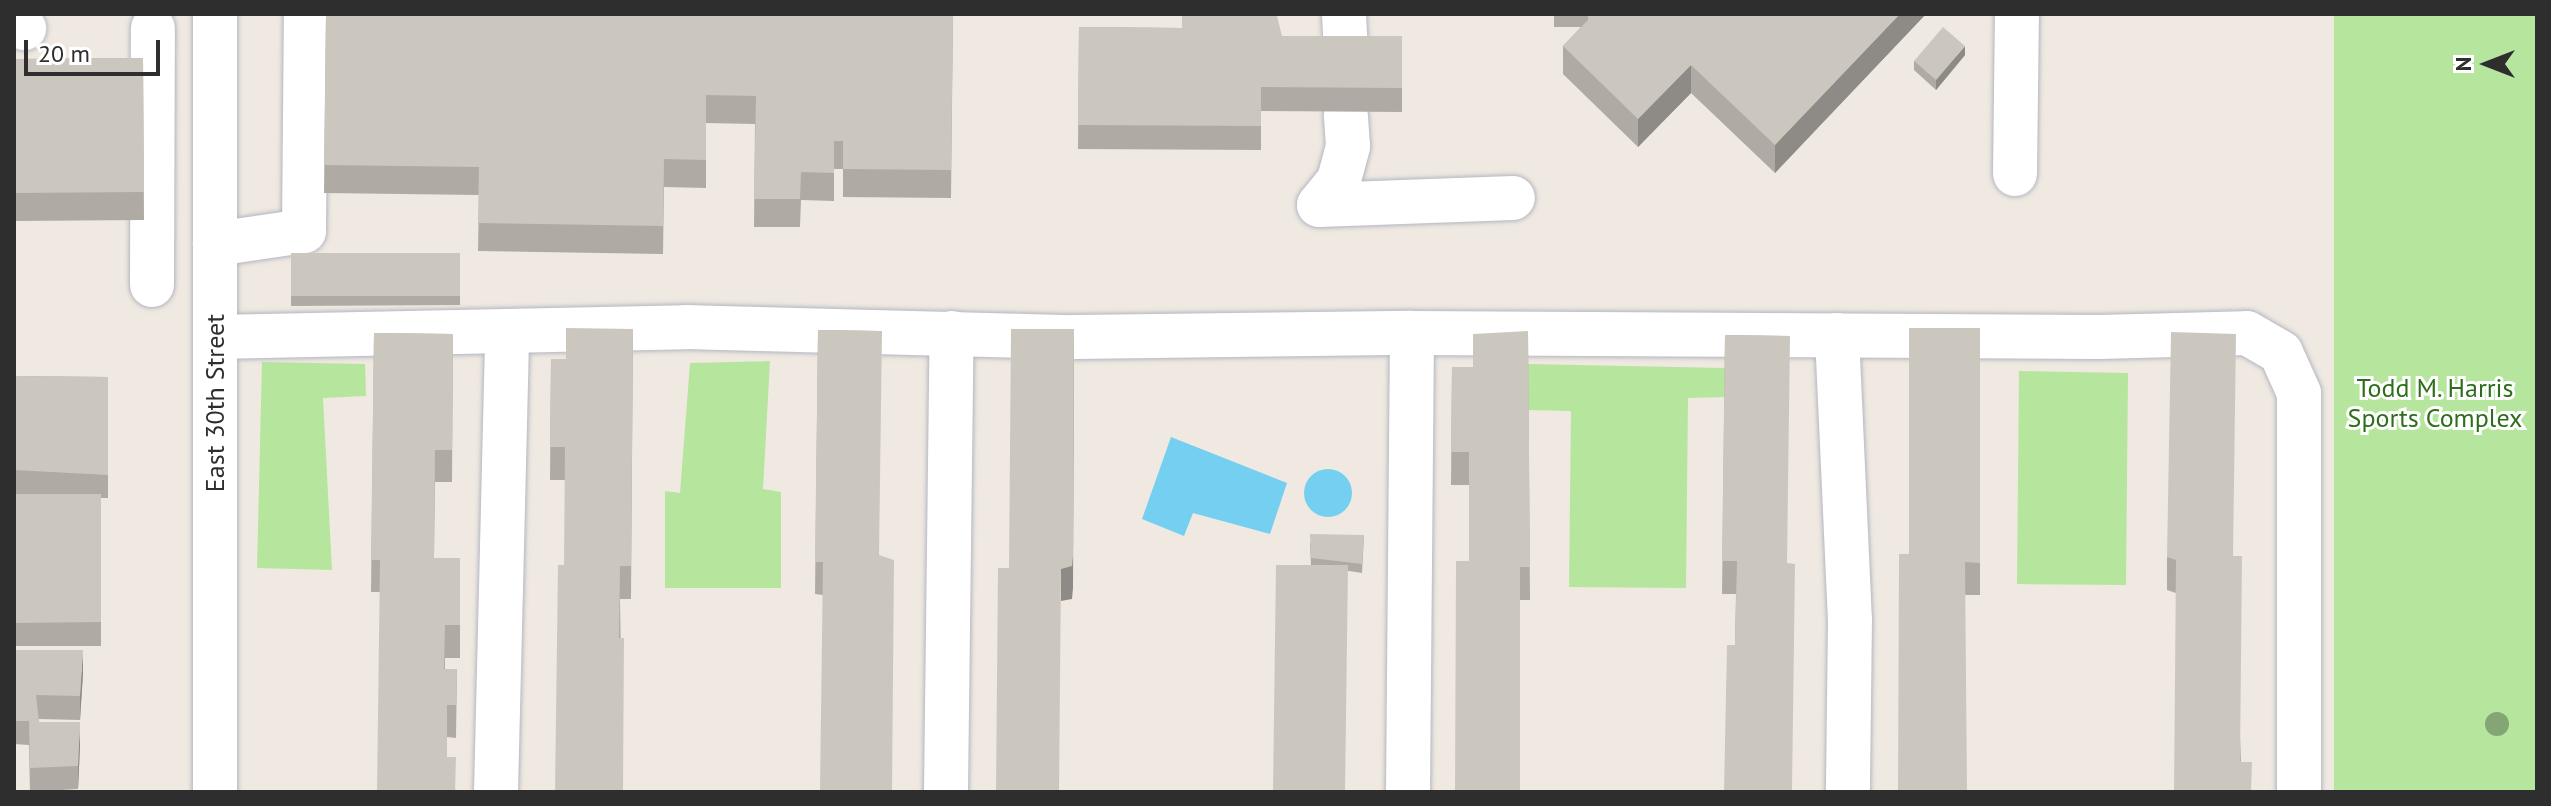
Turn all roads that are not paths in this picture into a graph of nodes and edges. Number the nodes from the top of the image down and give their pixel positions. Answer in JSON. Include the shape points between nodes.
{"nodes":[{"id":1,"x":215,"y":14,"type":"edge"},
{"id":2,"x":306,"y":14,"type":"edge"},
{"id":3,"x":2009,"y":21,"type":"edge"},
{"id":4,"x":153,"y":28,"type":"dead end"},
{"id":5,"x":1346,"y":115,"type":"edge"},
{"id":6,"x":2015,"y":174,"type":"dead end"},
{"id":7,"x":1513,"y":198,"type":"dead end"},
{"id":8,"x":215,"y":244,"type":"junction"},
{"id":9,"x":152,"y":285,"type":"dead end"},
{"id":10,"x":507,"y":331,"type":"junction"},
{"id":11,"x":952,"y":333,"type":"junction"},
{"id":12,"x":1412,"y":333,"type":"junction"},
{"id":13,"x":1837,"y":335,"type":"junction"},
{"id":14,"x":215,"y":337,"type":"junction"},
{"id":15,"x":215,"y":792,"type":"edge"},
{"id":16,"x":496,"y":792,"type":"edge"},
{"id":17,"x":946,"y":792,"type":"edge"},
{"id":18,"x":1408,"y":792,"type":"edge"},
{"id":19,"x":1848,"y":792,"type":"edge"},
{"id":20,"x":2299,"y":792,"type":"edge"}],
"edges":[{"from":1,"to":8,"type":"street","name":"East 30th Street"},
{"from":2,"to":8,"type":"street","via":[[304,231]]},
{"from":3,"to":6,"type":"street"},
{"from":4,"to":9,"type":"street"},
{"from":5,"to":7,"type":"street","via":[[1348,146],[1339,180],[1319,205]]},
{"from":8,"to":14,"type":"street","name":"East 30th Street"},
{"from":10,"to":11,"type":"street","via":[[686,327]]},
{"from":10,"to":14,"type":"street"},
{"from":10,"to":16,"type":"street"},
{"from":11,"to":12,"type":"street"},
{"from":11,"to":17,"type":"street"},
{"from":12,"to":13,"type":"street"},
{"from":12,"to":18,"type":"street"},
{"from":13,"to":19,"type":"street","via":[[1850,620]]},
{"from":13,"to":20,"type":"street","via":[[2247,333],[2281,353],[2299,393]]},
{"from":14,"to":15,"type":"street","name":"East 30th Street"}]}
